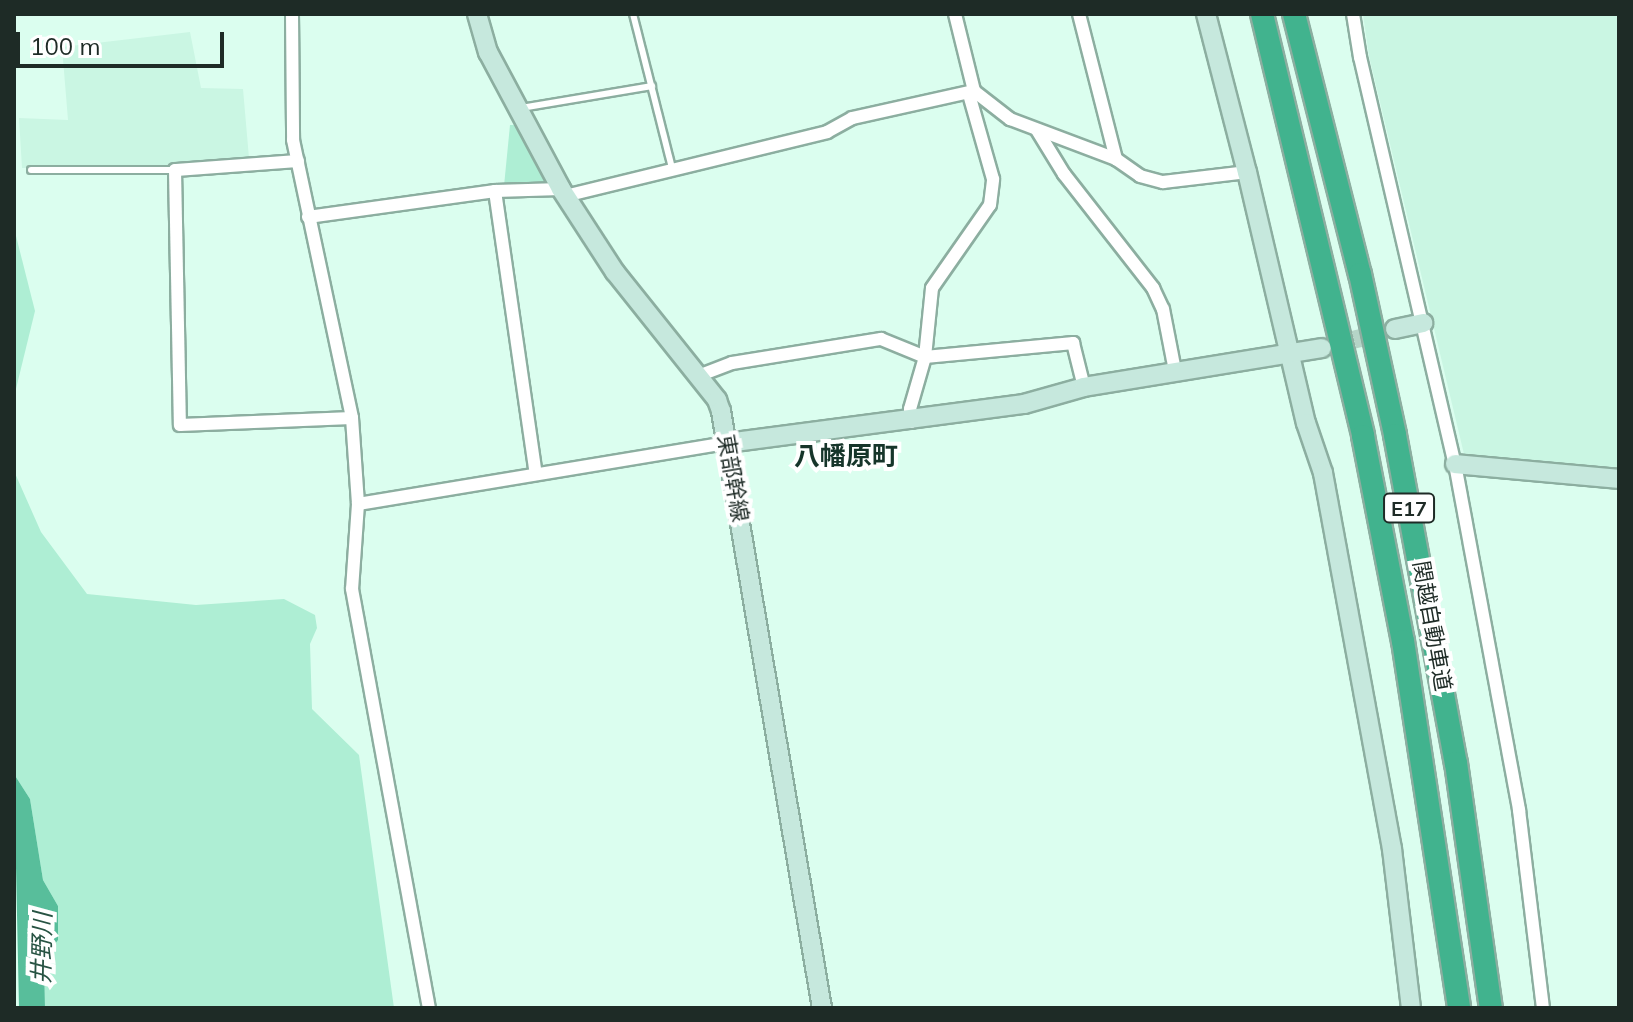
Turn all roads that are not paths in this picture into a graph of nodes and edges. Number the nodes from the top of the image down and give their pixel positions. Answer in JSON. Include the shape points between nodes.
{"nodes":[{"id":1,"x":292,"y":14,"type":"edge"},
{"id":2,"x":477,"y":14,"type":"edge"},
{"id":3,"x":633,"y":14,"type":"edge"},
{"id":4,"x":955,"y":14,"type":"edge"},
{"id":5,"x":1079,"y":14,"type":"edge"},
{"id":6,"x":1206,"y":14,"type":"edge"},
{"id":7,"x":1262,"y":14,"type":"edge"},
{"id":8,"x":1294,"y":14,"type":"edge"},
{"id":9,"x":1353,"y":14,"type":"edge"},
{"id":10,"x":652,"y":86,"type":"junction"},
{"id":11,"x":972,"y":92,"type":"junction"},
{"id":12,"x":518,"y":109,"type":"junction"},
{"id":13,"x":1037,"y":130,"type":"junction"},
{"id":14,"x":1116,"y":159,"type":"junction"},
{"id":15,"x":298,"y":161,"type":"junction"},
{"id":16,"x":672,"y":168,"type":"junction"},
{"id":17,"x":31,"y":170,"type":"dead end"},
{"id":18,"x":175,"y":170,"type":"junction"},
{"id":19,"x":1247,"y":172,"type":"junction"},
{"id":20,"x":495,"y":191,"type":"junction"},
{"id":21,"x":563,"y":192,"type":"junction"},
{"id":22,"x":308,"y":217,"type":"junction"},
{"id":23,"x":1423,"y":323,"type":"junction"},
{"id":24,"x":1395,"y":329,"type":"tunnel mouth"},
{"id":25,"x":1322,"y":348,"type":"tunnel mouth"},
{"id":26,"x":1290,"y":353,"type":"junction"},
{"id":27,"x":925,"y":357,"type":"junction"},
{"id":28,"x":1175,"y":371,"type":"junction"},
{"id":29,"x":698,"y":376,"type":"junction"},
{"id":30,"x":1084,"y":387,"type":"junction"},
{"id":31,"x":352,"y":418,"type":"junction"},
{"id":32,"x":911,"y":422,"type":"junction"},
{"id":33,"x":727,"y":443,"type":"junction"},
{"id":34,"x":1455,"y":464,"type":"junction"},
{"id":35,"x":536,"y":474,"type":"junction"},
{"id":36,"x":1619,"y":479,"type":"edge"},
{"id":37,"x":358,"y":504,"type":"junction"},
{"id":38,"x":429,"y":1008,"type":"edge"},
{"id":39,"x":822,"y":1008,"type":"edge"},
{"id":40,"x":1411,"y":1008,"type":"edge"},
{"id":41,"x":1459,"y":1008,"type":"edge"},
{"id":42,"x":1491,"y":1008,"type":"edge"},
{"id":43,"x":1543,"y":1008,"type":"edge"}],
"edges":[{"from":1,"to":15,"type":"street","via":[[293,140]]},
{"from":2,"to":12,"type":"street","name":"東部幹線","via":[[484,42]]},
{"from":3,"to":10,"type":"lane"},
{"from":4,"to":11,"type":"street"},
{"from":5,"to":14,"type":"street"},
{"from":6,"to":19,"type":"street"},
{"from":7,"to":41,"type":"highway","name":"関越自動車道","number":"E17","via":[[1328,278],[1374,495],[1424,764]]},
{"from":8,"to":42,"type":"highway","name":"関越自動車道","number":"E17","via":[[1360,274],[1408,498],[1456,763]]},
{"from":9,"to":23,"type":"street"},
{"from":10,"to":12,"type":"lane"},
{"from":10,"to":16,"type":"lane"},
{"from":11,"to":13,"type":"street","via":[[1010,119]]},
{"from":11,"to":16,"type":"street","via":[[852,118],[827,132]]},
{"from":11,"to":27,"type":"street","via":[[993,179],[990,205],[932,288]]},
{"from":12,"to":21,"type":"street","name":"東部幹線"},
{"from":13,"to":14,"type":"street"},
{"from":13,"to":28,"type":"street","via":[[1064,174],[1153,288],[1163,309]]},
{"from":14,"to":19,"type":"street","via":[[1140,176],[1163,182]]},
{"from":15,"to":18,"type":"street"},
{"from":15,"to":22,"type":"street"},
{"from":16,"to":21,"type":"street"},
{"from":17,"to":18,"type":"lane"},
{"from":18,"to":31,"type":"street","via":[[180,425]]},
{"from":19,"to":26,"type":"street"},
{"from":20,"to":21,"type":"street"},
{"from":20,"to":22,"type":"street"},
{"from":20,"to":35,"type":"street"},
{"from":21,"to":29,"type":"street","name":"東部幹線","via":[[635,298]]},
{"from":22,"to":31,"type":"street"},
{"from":23,"to":24,"type":"street"},
{"from":23,"to":34,"type":"street"},
{"from":25,"to":26,"type":"street"},
{"from":26,"to":28,"type":"street"},
{"from":26,"to":40,"type":"street","via":[[1323,473],[1350,604],[1392,849]]},
{"from":27,"to":29,"type":"street","via":[[881,339],[732,363]]},
{"from":27,"to":30,"type":"street","via":[[1073,343]]},
{"from":27,"to":32,"type":"street"},
{"from":28,"to":30,"type":"street"},
{"from":29,"to":33,"type":"street","name":"東部幹線","via":[[717,400]]},
{"from":30,"to":32,"type":"street","via":[[1024,404]]},
{"from":31,"to":37,"type":"street"},
{"from":32,"to":33,"type":"street"},
{"from":33,"to":35,"type":"street"},
{"from":33,"to":39,"type":"street","name":"東部幹線"},
{"from":34,"to":36,"type":"street"},
{"from":34,"to":43,"type":"street","via":[[1519,810]]},
{"from":35,"to":37,"type":"street"},
{"from":37,"to":38,"type":"street","via":[[352,589]]}]}
